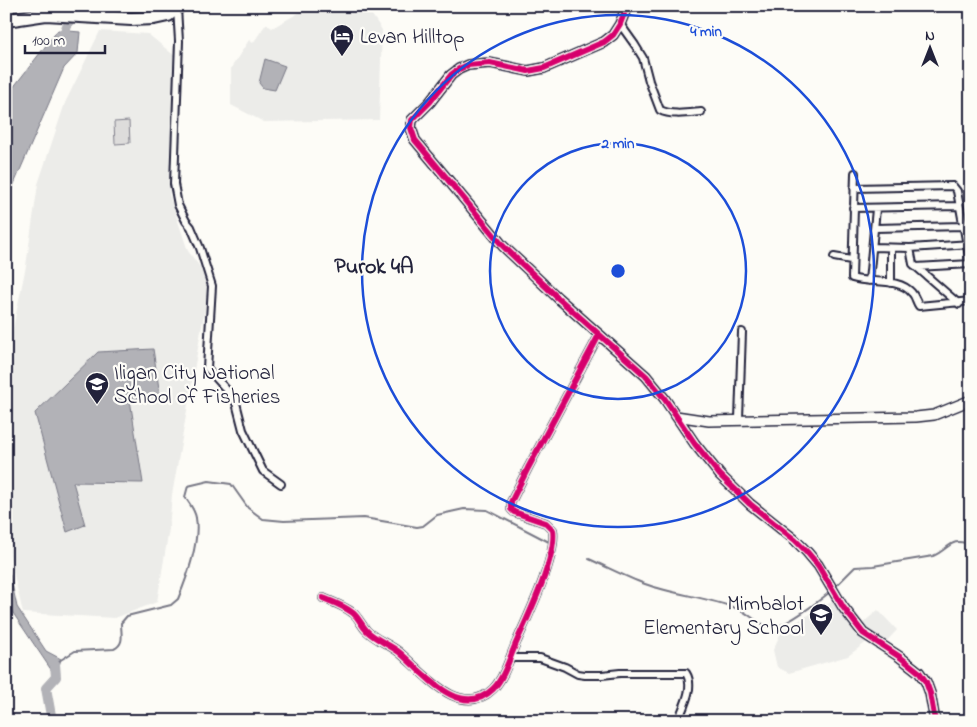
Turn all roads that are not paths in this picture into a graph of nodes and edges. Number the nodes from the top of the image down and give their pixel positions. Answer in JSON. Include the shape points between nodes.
{"nodes":[{"id":1,"x":627,"y":6,"type":"edge"},
{"id":2,"x":178,"y":7,"type":"edge"},
{"id":3,"x":6,"y":20,"type":"edge"},
{"id":4,"x":620,"y":24,"type":"junction"},
{"id":5,"x":701,"y":112,"type":"dead end"},
{"id":6,"x":855,"y":173,"type":"dead end"},
{"id":7,"x":854,"y":188,"type":"junction"},
{"id":8,"x":959,"y":206,"type":"junction"},
{"id":9,"x":853,"y":208,"type":"junction"},
{"id":10,"x":876,"y":209,"type":"junction"},
{"id":11,"x":963,"y":226,"type":"junction"},
{"id":12,"x":875,"y":228,"type":"junction"},
{"id":13,"x":969,"y":244,"type":"edge"},
{"id":14,"x":873,"y":248,"type":"junction"},
{"id":15,"x":910,"y":248,"type":"junction"},
{"id":16,"x":891,"y":249,"type":"junction"},
{"id":17,"x":834,"y":258,"type":"dead end"},
{"id":18,"x":851,"y":260,"type":"junction"},
{"id":19,"x":971,"y":265,"type":"edge"},
{"id":20,"x":916,"y":266,"type":"junction"},
{"id":21,"x":869,"y":281,"type":"junction"},
{"id":22,"x":891,"y":283,"type":"junction"},
{"id":23,"x":971,"y":301,"type":"edge"},
{"id":24,"x":959,"y":304,"type":"junction"},
{"id":25,"x":742,"y":332,"type":"dead end"},
{"id":26,"x":600,"y":335,"type":"junction"},
{"id":27,"x":971,"y":400,"type":"edge"},
{"id":28,"x":676,"y":416,"type":"junction"},
{"id":29,"x":739,"y":419,"type":"junction"},
{"id":30,"x":281,"y":484,"type":"dead end"},
{"id":31,"x":323,"y":598,"type":"dead end"},
{"id":32,"x":510,"y":658,"type":"junction"},
{"id":33,"x":678,"y":721,"type":"edge"},
{"id":34,"x":935,"y":721,"type":"edge"}],
"edges":[{"from":1,"to":4,"type":"street"},
{"from":2,"to":3,"type":"highway","via":[[168,15],[154,18],[46,14]]},
{"from":2,"to":30,"type":"street","via":[[174,184],[178,205],[200,248],[212,286],[207,368],[235,399],[243,430],[263,471]]},
{"from":4,"to":5,"type":"street","via":[[643,58],[660,110],[678,114]]},
{"from":4,"to":26,"type":"street","via":[[604,42],[539,70],[490,63],[463,67],[451,75],[411,124],[412,134],[421,150],[503,246]]},
{"from":6,"to":7,"type":"street"},
{"from":7,"to":8,"type":"street","via":[[949,185],[956,188]]},
{"from":7,"to":9,"type":"street"},
{"from":8,"to":10,"type":"street"},
{"from":8,"to":11,"type":"street"},
{"from":9,"to":10,"type":"street"},
{"from":9,"to":18,"type":"street"},
{"from":10,"to":12,"type":"street"},
{"from":11,"to":12,"type":"street"},
{"from":11,"to":13,"type":"street"},
{"from":12,"to":14,"type":"street"},
{"from":13,"to":15,"type":"street"},
{"from":13,"to":19,"type":"street"},
{"from":14,"to":16,"type":"street"},
{"from":14,"to":21,"type":"street"},
{"from":15,"to":16,"type":"street"},
{"from":15,"to":20,"type":"street","via":[[911,259]]},
{"from":16,"to":22,"type":"street"},
{"from":17,"to":18,"type":"street"},
{"from":18,"to":21,"type":"street","via":[[852,278]]},
{"from":19,"to":20,"type":"street"},
{"from":20,"to":24,"type":"street"},
{"from":21,"to":22,"type":"street"},
{"from":22,"to":24,"type":"street","via":[[912,292],[919,306]]},
{"from":23,"to":24,"type":"street"},
{"from":25,"to":29,"type":"street"},
{"from":26,"to":28,"type":"street","via":[[641,371]]},
{"from":26,"to":32,"type":"street","via":[[511,505],[515,512],[546,523],[554,536],[536,600]]},
{"from":27,"to":29,"type":"street","via":[[934,415],[916,417]]},
{"from":28,"to":29,"type":"street","via":[[709,421]]},
{"from":28,"to":34,"type":"street","via":[[720,475],[795,540],[818,565],[863,633],[922,676],[930,693]]},
{"from":31,"to":32,"type":"street","via":[[351,611],[368,632],[398,651],[443,691],[461,699],[482,696],[494,688]]},
{"from":32,"to":33,"type":"street","via":[[540,658],[578,674],[686,673],[689,687]]}]}
